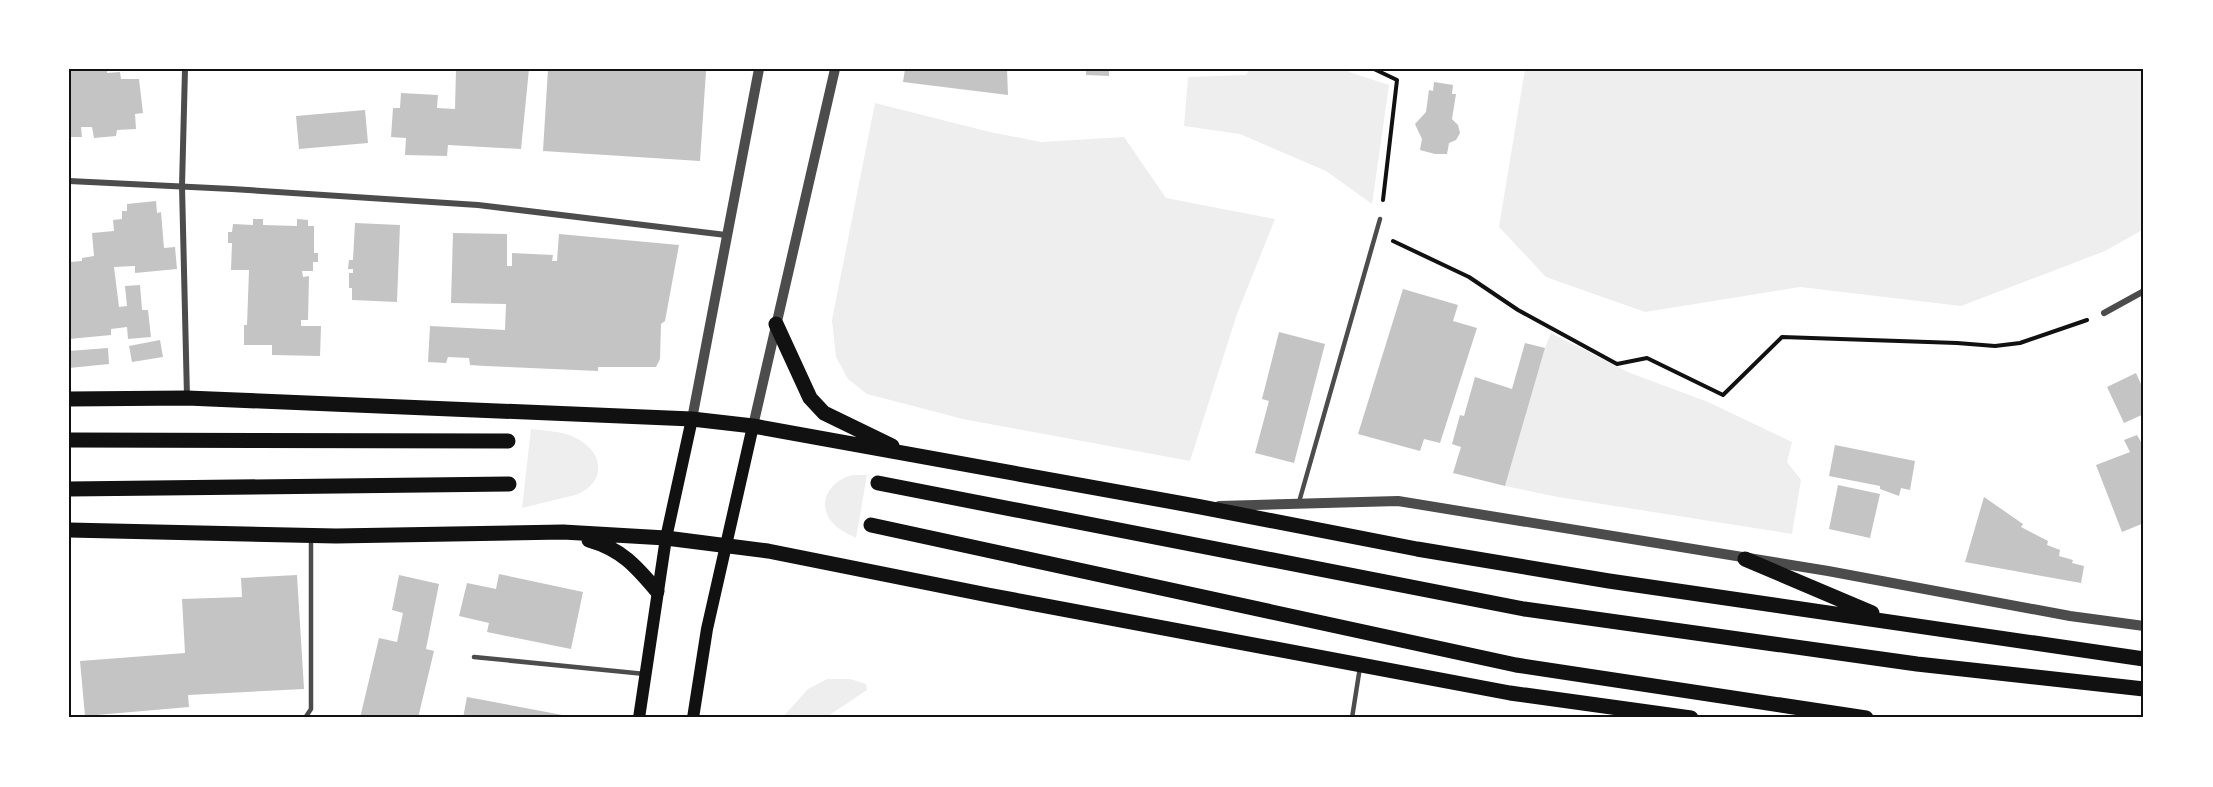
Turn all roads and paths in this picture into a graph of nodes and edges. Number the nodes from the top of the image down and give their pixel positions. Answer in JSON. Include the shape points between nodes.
{"nodes":[{"id":1,"x":185,"y":69,"type":"edge"},
{"id":2,"x":759,"y":69,"type":"edge"},
{"id":3,"x":835,"y":69,"type":"edge"},
{"id":4,"x":1374,"y":69,"type":"edge"},
{"id":5,"x":69,"y":181,"type":"edge"},
{"id":6,"x":182,"y":186,"type":"junction"},
{"id":7,"x":1380,"y":219,"type":"joint"},
{"id":8,"x":1375,"y":233,"type":"junction"},
{"id":9,"x":726,"y":235,"type":"junction"},
{"id":10,"x":2144,"y":291,"type":"edge"},
{"id":11,"x":2104,"y":313,"type":"joint"},
{"id":12,"x":776,"y":324,"type":"junction"},
{"id":13,"x":187,"y":398,"type":"junction"},
{"id":14,"x":69,"y":399,"type":"edge"},
{"id":15,"x":692,"y":419,"type":"junction"},
{"id":16,"x":753,"y":426,"type":"junction"},
{"id":17,"x":69,"y":440,"type":"edge"},
{"id":18,"x":507,"y":441,"type":"dead end"},
{"id":19,"x":911,"y":455,"type":"junction"},
{"id":20,"x":878,"y":483,"type":"dead end"},
{"id":21,"x":508,"y":484,"type":"dead end"},
{"id":22,"x":69,"y":489,"type":"edge"},
{"id":23,"x":1299,"y":502,"type":"junction"},
{"id":24,"x":1201,"y":507,"type":"junction"},
{"id":25,"x":871,"y":525,"type":"dead end"},
{"id":26,"x":69,"y":530,"type":"edge"},
{"id":27,"x":563,"y":532,"type":"junction"},
{"id":28,"x":311,"y":536,"type":"junction"},
{"id":29,"x":666,"y":538,"type":"junction"},
{"id":30,"x":725,"y":547,"type":"junction"},
{"id":31,"x":1745,"y":559,"type":"junction"},
{"id":32,"x":657,"y":591,"type":"junction"},
{"id":33,"x":1891,"y":622,"type":"junction"},
{"id":34,"x":2144,"y":626,"type":"edge"},
{"id":35,"x":474,"y":657,"type":"dead end"},
{"id":36,"x":2144,"y":660,"type":"edge"},
{"id":37,"x":1361,"y":665,"type":"junction"},
{"id":38,"x":645,"y":674,"type":"junction"},
{"id":39,"x":2144,"y":689,"type":"edge"},
{"id":40,"x":305,"y":718,"type":"edge"},
{"id":41,"x":639,"y":718,"type":"edge"},
{"id":42,"x":693,"y":718,"type":"edge"},
{"id":43,"x":1353,"y":718,"type":"edge"},
{"id":44,"x":1691,"y":718,"type":"edge"},
{"id":45,"x":1866,"y":718,"type":"edge"}],
"edges":[{"from":1,"to":6,"type":"street"},
{"from":2,"to":9,"type":"street"},
{"from":3,"to":12,"type":"street"},
{"from":4,"to":7,"type":"path","via":[[1397,80]]},
{"from":5,"to":6,"type":"street"},
{"from":6,"to":9,"type":"street","via":[[478,205]]},
{"from":6,"to":13,"type":"street"},
{"from":7,"to":8,"type":"lane"},
{"from":8,"to":11,"type":"path","via":[[1469,277],[1518,310],[1617,363],[1647,358],[1723,395],[1782,337],[1995,346],[2051,334]]},
{"from":8,"to":23,"type":"lane"},
{"from":9,"to":15,"type":"street"},
{"from":10,"to":11,"type":"street"},
{"from":12,"to":16,"type":"street"},
{"from":12,"to":19,"type":"main road","via":[[810,398],[824,413]]},
{"from":13,"to":14,"type":"main road"},
{"from":13,"to":15,"type":"main road"},
{"from":15,"to":16,"type":"main road"},
{"from":15,"to":29,"type":"main road"},
{"from":16,"to":19,"type":"main road"},
{"from":16,"to":30,"type":"main road"},
{"from":17,"to":18,"type":"main road"},
{"from":19,"to":24,"type":"main road"},
{"from":20,"to":39,"type":"main road","via":[[1524,609],[1917,664]]},
{"from":21,"to":22,"type":"main road"},
{"from":23,"to":24,"type":"street"},
{"from":23,"to":31,"type":"street","via":[[1398,501]]},
{"from":24,"to":33,"type":"main road","via":[[1416,549]]},
{"from":25,"to":45,"type":"main road","via":[[1516,665]]},
{"from":26,"to":28,"type":"main road"},
{"from":27,"to":28,"type":"main road"},
{"from":27,"to":29,"type":"main road"},
{"from":27,"to":32,"type":"main road","via":[[606,545],[628,558]]},
{"from":28,"to":40,"type":"lane","via":[[311,709]]},
{"from":29,"to":30,"type":"main road"},
{"from":29,"to":32,"type":"main road"},
{"from":30,"to":37,"type":"main road","via":[[768,551]]},
{"from":30,"to":42,"type":"main road"},
{"from":31,"to":33,"type":"main road"},
{"from":31,"to":34,"type":"street"},
{"from":32,"to":38,"type":"main road"},
{"from":33,"to":36,"type":"main road"},
{"from":35,"to":38,"type":"lane"},
{"from":37,"to":43,"type":"lane"},
{"from":37,"to":44,"type":"main road","via":[[1510,693]]},
{"from":38,"to":41,"type":"main road"}]}
